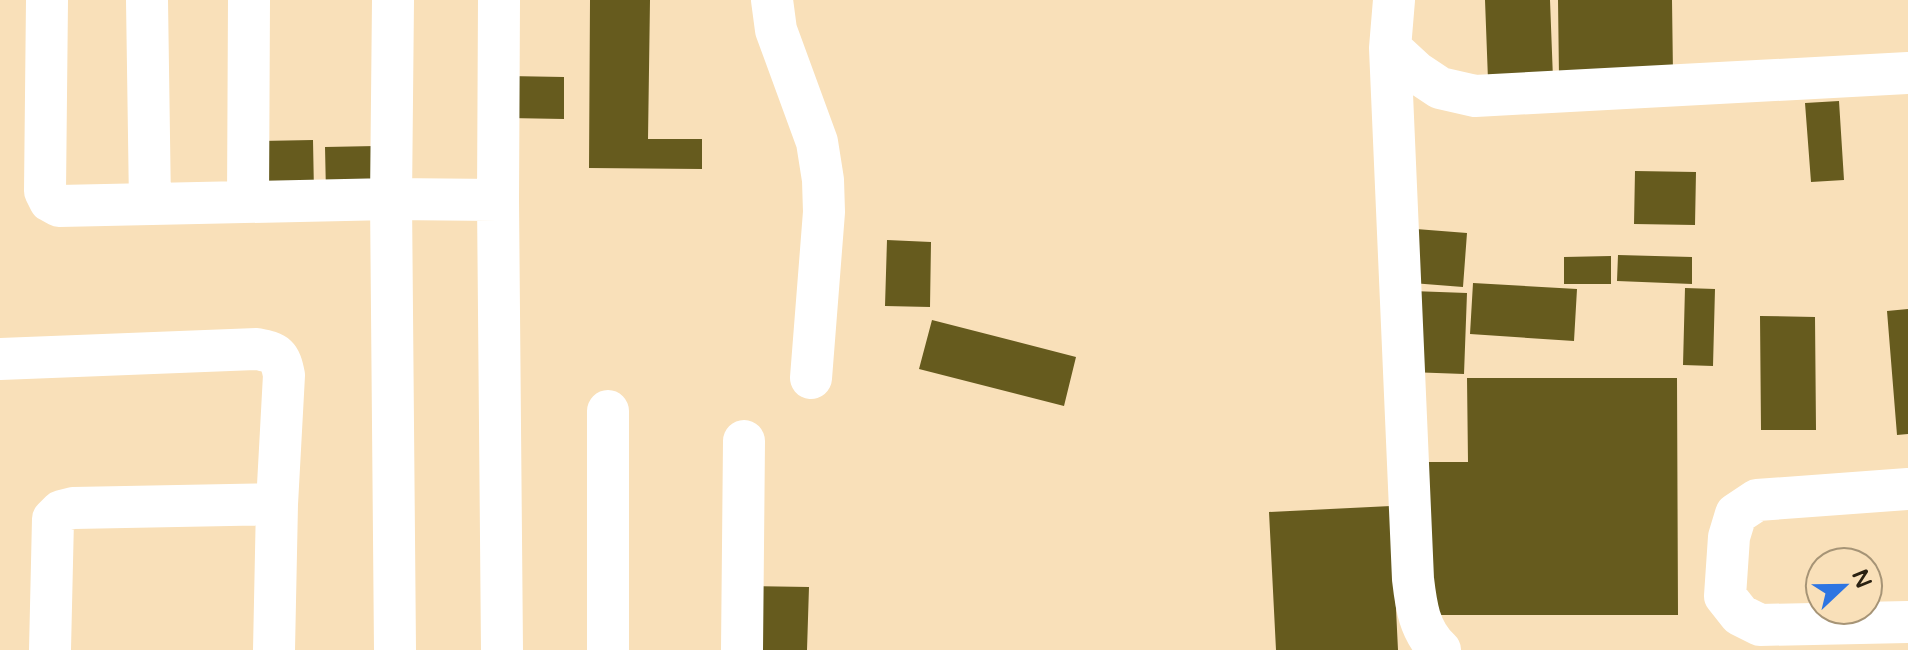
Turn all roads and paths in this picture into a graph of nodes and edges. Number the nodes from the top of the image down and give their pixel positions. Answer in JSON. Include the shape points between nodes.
{"nodes":[{"id":1,"x":47,"y":0,"type":"edge"},
{"id":2,"x":147,"y":0,"type":"edge"},
{"id":3,"x":249,"y":0,"type":"edge"},
{"id":4,"x":393,"y":0,"type":"edge"},
{"id":5,"x":499,"y":0,"type":"edge"},
{"id":6,"x":772,"y":0,"type":"edge"},
{"id":7,"x":1394,"y":0,"type":"edge"},
{"id":8,"x":1390,"y":48,"type":"junction"},
{"id":9,"x":1908,"y":73,"type":"edge"},
{"id":10,"x":391,"y":199,"type":"junction"},
{"id":11,"x":498,"y":200,"type":"junction"},
{"id":12,"x":248,"y":202,"type":"junction"},
{"id":13,"x":150,"y":204,"type":"junction"},
{"id":14,"x":0,"y":359,"type":"edge"},
{"id":15,"x":811,"y":378,"type":"dead end"},
{"id":16,"x":608,"y":411,"type":"dead end"},
{"id":17,"x":744,"y":441,"type":"dead end"},
{"id":18,"x":1908,"y":489,"type":"edge"},
{"id":19,"x":277,"y":504,"type":"junction"},
{"id":20,"x":1908,"y":622,"type":"edge"},
{"id":21,"x":50,"y":650,"type":"edge"},
{"id":22,"x":274,"y":650,"type":"edge"},
{"id":23,"x":395,"y":650,"type":"edge"},
{"id":24,"x":502,"y":650,"type":"edge"},
{"id":25,"x":608,"y":650,"type":"edge"},
{"id":26,"x":742,"y":650,"type":"edge"},
{"id":27,"x":1440,"y":650,"type":"edge"}],
"edges":[{"from":1,"to":13,"type":"street","via":[[45,191],[50,201],[59,206]]},
{"from":2,"to":13,"type":"street"},
{"from":3,"to":12,"type":"street"},
{"from":4,"to":10,"type":"street"},
{"from":5,"to":11,"type":"street"},
{"from":6,"to":15,"type":"street","via":[[776,30],[817,142],[823,180]]},
{"from":7,"to":8,"type":"street"},
{"from":8,"to":9,"type":"street","via":[[1440,88],[1475,96]]},
{"from":8,"to":27,"type":"street","via":[[1413,579],[1418,615]]},
{"from":10,"to":11,"type":"street"},
{"from":10,"to":12,"type":"street"},
{"from":10,"to":23,"type":"street"},
{"from":11,"to":24,"type":"street"},
{"from":12,"to":13,"type":"street"},
{"from":14,"to":19,"type":"street","via":[[272,352],[281,359],[284,375]]},
{"from":16,"to":25,"type":"street"},
{"from":17,"to":26,"type":"street"},
{"from":18,"to":20,"type":"street","via":[[1757,500],[1736,514],[1725,596],[1740,615],[1760,625]]},
{"from":19,"to":21,"type":"street","via":[[61,511],[53,519]]},
{"from":19,"to":22,"type":"street"}]}
